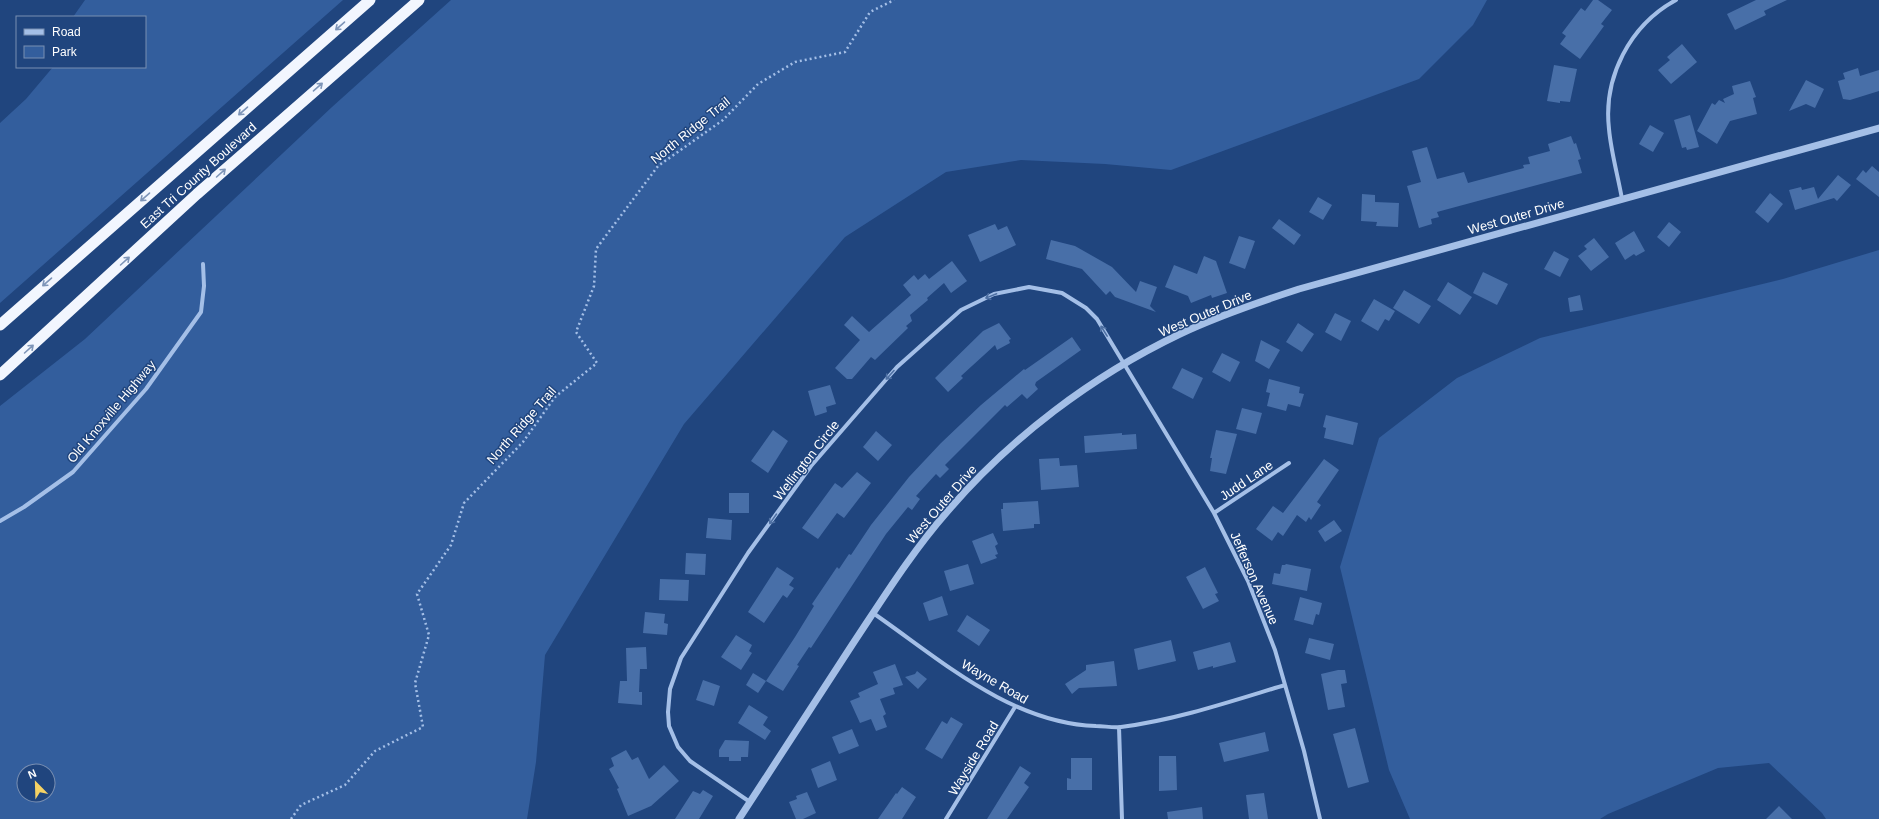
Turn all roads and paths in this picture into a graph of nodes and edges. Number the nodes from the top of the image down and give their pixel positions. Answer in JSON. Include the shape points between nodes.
{"nodes":[{"id":1,"x":370,"y":0,"type":"edge"},
{"id":2,"x":894,"y":0,"type":"edge"},
{"id":3,"x":1676,"y":0,"type":"edge"},
{"id":4,"x":415,"y":1,"type":"edge"},
{"id":5,"x":1879,"y":128,"type":"edge"},
{"id":6,"x":1622,"y":199,"type":"junction"},
{"id":7,"x":203,"y":264,"type":"dead end"},
{"id":8,"x":0,"y":325,"type":"edge"},
{"id":9,"x":1125,"y":364,"type":"junction"},
{"id":10,"x":0,"y":375,"type":"edge"},
{"id":11,"x":1289,"y":463,"type":"dead end"},
{"id":12,"x":1214,"y":513,"type":"junction"},
{"id":13,"x":0,"y":521,"type":"edge"},
{"id":14,"x":873,"y":613,"type":"junction"},
{"id":15,"x":1285,"y":685,"type":"junction"},
{"id":16,"x":1015,"y":707,"type":"junction"},
{"id":17,"x":1119,"y":727,"type":"junction"},
{"id":18,"x":750,"y":802,"type":"junction"},
{"id":19,"x":291,"y":819,"type":"edge"},
{"id":20,"x":739,"y":819,"type":"edge"},
{"id":21,"x":946,"y":819,"type":"edge"},
{"id":22,"x":1122,"y":819,"type":"edge"},
{"id":23,"x":1320,"y":819,"type":"edge"}],
"edges":[{"from":1,"to":8,"type":"highway","name":"East Tri County Boulevard","one_way":true},
{"from":2,"to":19,"type":"path","name":"North Ridge Trail","via":[[870,12],[845,52],[795,62],[758,84],[723,120],[658,166],[600,243],[596,249],[594,286],[576,332],[597,363],[555,397],[523,442],[464,503],[451,545],[417,594],[429,635],[416,683],[423,727],[374,751],[345,785],[301,805]]},
{"from":3,"to":6,"type":"street","via":[[1646,22],[1633,36],[1614,74],[1609,104],[1609,130]]},
{"from":10,"to":4,"type":"highway","name":"East Tri County Boulevard","one_way":true,"via":[[209,183]]},
{"from":5,"to":6,"type":"street","name":"West Outer Drive"},
{"from":6,"to":9,"type":"street","name":"West Outer Drive","via":[[1282,294],[1179,335]]},
{"from":7,"to":13,"type":"street","name":"Old Knoxville Highway","via":[[201,312],[146,389],[73,472]]},
{"from":9,"to":12,"type":"street","name":"Jefferson Avenue"},
{"from":9,"to":14,"type":"street","name":"West Outer Drive","via":[[1059,407],[984,473],[947,512],[915,552]]},
{"from":9,"to":18,"type":"street","name":"Wellington Circle","one_way":true,"via":[[1097,319],[1073,299],[1029,287],[994,294],[960,310],[897,367],[810,466],[710,611],[681,658],[670,689],[669,726],[678,747],[690,761]]},
{"from":11,"to":12,"type":"street","name":"Judd Lane"},
{"from":12,"to":15,"type":"street","name":"Jefferson Avenue","via":[[1258,604]]},
{"from":14,"to":16,"type":"street","name":"Wayne Road","via":[[979,686]]},
{"from":14,"to":18,"type":"street","name":"West Outer Drive"},
{"from":15,"to":17,"type":"street","name":"Wayne Road","via":[[1186,713]]},
{"from":15,"to":23,"type":"street","name":"Jefferson Avenue"},
{"from":16,"to":17,"type":"street","name":"Wayne Road","via":[[1042,717],[1082,725]]},
{"from":16,"to":21,"type":"street","name":"Wayside Road"},
{"from":17,"to":22,"type":"street"},
{"from":18,"to":20,"type":"street","name":"West Outer Drive"}]}
